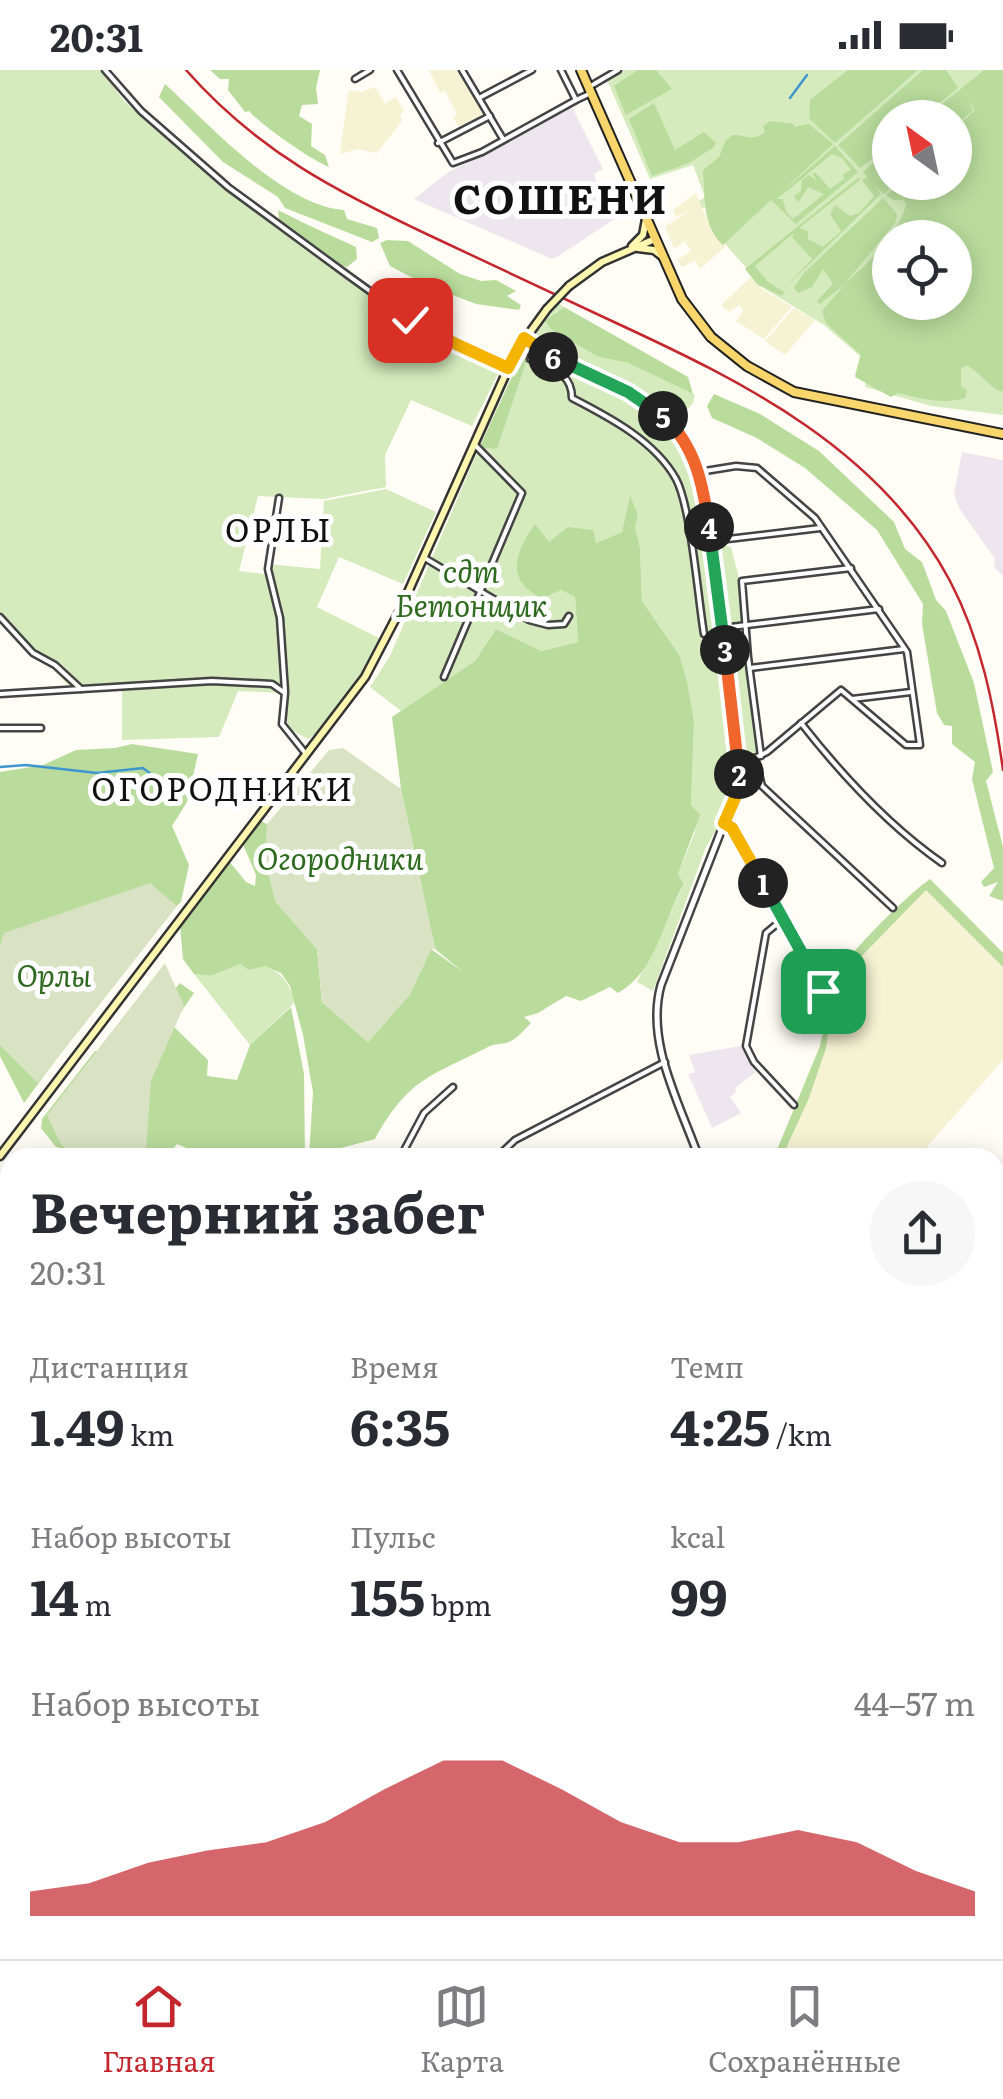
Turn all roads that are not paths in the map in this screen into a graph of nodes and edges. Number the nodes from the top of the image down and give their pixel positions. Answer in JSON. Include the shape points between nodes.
{"nodes":[{"id":1,"x":104,"y":70,"type":"edge"},
{"id":2,"x":370,"y":70,"type":"edge"},
{"id":3,"x":397,"y":70,"type":"edge"},
{"id":4,"x":462,"y":70,"type":"edge"},
{"id":5,"x":532,"y":70,"type":"edge"},
{"id":6,"x":561,"y":70,"type":"edge"},
{"id":7,"x":581,"y":70,"type":"edge"},
{"id":8,"x":618,"y":70,"type":"edge"},
{"id":9,"x":354,"y":80,"type":"dead end"},
{"id":10,"x":590,"y":90,"type":"junction"},
{"id":11,"x":479,"y":98,"type":"junction"},
{"id":12,"x":576,"y":100,"type":"junction"},
{"id":13,"x":490,"y":116,"type":"junction"},
{"id":14,"x":504,"y":140,"type":"junction"},
{"id":15,"x":438,"y":142,"type":"junction"},
{"id":16,"x":646,"y":218,"type":"junction"},
{"id":17,"x":655,"y":238,"type":"junction"},
{"id":18,"x":627,"y":250,"type":"junction"},
{"id":19,"x":663,"y":258,"type":"junction"},
{"id":20,"x":524,"y":338,"type":"junction"},
{"id":21,"x":535,"y":347,"type":"junction"},
{"id":22,"x":508,"y":368,"type":"junction"},
{"id":23,"x":1003,"y":434,"type":"edge"},
{"id":24,"x":474,"y":444,"type":"junction"},
{"id":25,"x":699,"y":472,"type":"junction"},
{"id":26,"x":279,"y":498,"type":"dead end"},
{"id":27,"x":822,"y":528,"type":"junction"},
{"id":28,"x":711,"y":541,"type":"junction"},
{"id":29,"x":423,"y":557,"type":"junction"},
{"id":30,"x":851,"y":568,"type":"junction"},
{"id":31,"x":481,"y":590,"type":"junction"},
{"id":32,"x":879,"y":609,"type":"junction"},
{"id":33,"x":569,"y":616,"type":"dead end"},
{"id":34,"x":0,"y":618,"type":"edge"},
{"id":35,"x":745,"y":626,"type":"junction"},
{"id":36,"x":722,"y":628,"type":"junction"},
{"id":37,"x":704,"y":634,"type":"dead end"},
{"id":38,"x":904,"y":649,"type":"junction"},
{"id":39,"x":750,"y":668,"type":"junction"},
{"id":40,"x":444,"y":678,"type":"dead end"},
{"id":41,"x":81,"y":689,"type":"junction"},
{"id":42,"x":912,"y":692,"type":"junction"},
{"id":43,"x":285,"y":693,"type":"junction"},
{"id":44,"x":0,"y":694,"type":"edge"},
{"id":45,"x":852,"y":699,"type":"junction"},
{"id":46,"x":801,"y":723,"type":"junction"},
{"id":47,"x":0,"y":728,"type":"edge"},
{"id":48,"x":41,"y":728,"type":"dead end"},
{"id":49,"x":306,"y":754,"type":"junction"},
{"id":50,"x":758,"y":757,"type":"junction"},
{"id":51,"x":739,"y":759,"type":"junction"},
{"id":52,"x":724,"y":823,"type":"junction"},
{"id":53,"x":942,"y":863,"type":"dead end"},
{"id":54,"x":893,"y":908,"type":"dead end"},
{"id":55,"x":783,"y":919,"type":"junction"},
{"id":56,"x":823,"y":991,"type":"dead end"},
{"id":57,"x":665,"y":1062,"type":"junction"},
{"id":58,"x":454,"y":1086,"type":"dead end"},
{"id":59,"x":794,"y":1104,"type":"dead end"},
{"id":60,"x":6,"y":1148,"type":"edge"},
{"id":61,"x":405,"y":1148,"type":"edge"},
{"id":62,"x":507,"y":1148,"type":"edge"},
{"id":63,"x":696,"y":1148,"type":"edge"}],
"edges":[{"from":1,"to":22,"type":"street","via":[[228,187],[348,276],[410,320]]},
{"from":2,"to":9,"type":"street"},
{"from":3,"to":15,"type":"street"},
{"from":4,"to":11,"type":"street"},
{"from":5,"to":11,"type":"street"},
{"from":6,"to":12,"type":"street"},
{"from":7,"to":10,"type":"main road"},
{"from":8,"to":10,"type":"street"},
{"from":10,"to":12,"type":"street"},
{"from":10,"to":16,"type":"main road"},
{"from":11,"to":13,"type":"street"},
{"from":12,"to":14,"type":"street"},
{"from":13,"to":14,"type":"street"},
{"from":13,"to":15,"type":"street"},
{"from":14,"to":15,"type":"street","via":[[460,163],[452,163]]},
{"from":16,"to":17,"type":"main road"},
{"from":16,"to":18,"type":"main road","via":[[644,236]]},
{"from":17,"to":18,"type":"main road"},
{"from":17,"to":19,"type":"main road"},
{"from":18,"to":19,"type":"main road","via":[[648,248]]},
{"from":18,"to":20,"type":"main road","bridge":true,"via":[[569,286]]},
{"from":19,"to":23,"type":"main road","via":[[700,325],[747,366],[794,392]]},
{"from":20,"to":21,"type":"street"},
{"from":20,"to":22,"type":"main road"},
{"from":21,"to":25,"type":"street","via":[[653,408],[678,432]]},
{"from":21,"to":37,"type":"street","via":[[530,359],[566,376],[572,398],[626,428],[674,476]]},
{"from":22,"to":24,"type":"main road"},
{"from":24,"to":29,"type":"main road"},
{"from":24,"to":31,"type":"street","via":[[522,493]]},
{"from":25,"to":27,"type":"street","via":[[756,468]]},
{"from":25,"to":28,"type":"street"},
{"from":26,"to":43,"type":"street","via":[[268,569],[280,618]]},
{"from":27,"to":28,"type":"street"},
{"from":27,"to":30,"type":"street"},
{"from":28,"to":36,"type":"street"},
{"from":29,"to":31,"type":"street"},
{"from":29,"to":49,"type":"main road","via":[[364,677]]},
{"from":30,"to":32,"type":"street"},
{"from":30,"to":35,"type":"street","via":[[742,581]]},
{"from":31,"to":33,"type":"street","via":[[530,620],[564,624]]},
{"from":31,"to":40,"type":"street"},
{"from":32,"to":35,"type":"street"},
{"from":32,"to":38,"type":"street"},
{"from":34,"to":41,"type":"street"},
{"from":35,"to":36,"type":"street"},
{"from":35,"to":39,"type":"street"},
{"from":36,"to":51,"type":"street"},
{"from":38,"to":39,"type":"street"},
{"from":38,"to":42,"type":"street"},
{"from":39,"to":50,"type":"street"},
{"from":41,"to":43,"type":"street","via":[[228,682],[272,684]]},
{"from":41,"to":44,"type":"street"},
{"from":42,"to":45,"type":"street"},
{"from":42,"to":45,"type":"street","via":[[920,745],[906,745]]},
{"from":43,"to":49,"type":"street","via":[[282,724]]},
{"from":45,"to":46,"type":"street","via":[[840,690]]},
{"from":46,"to":50,"type":"street"},
{"from":46,"to":53,"type":"street","via":[[843,772]]},
{"from":47,"to":48,"type":"street"},
{"from":49,"to":60,"type":"main road"},
{"from":50,"to":51,"type":"street"},
{"from":50,"to":54,"type":"street","via":[[762,786]]},
{"from":51,"to":52,"type":"street"},
{"from":52,"to":55,"type":"street"},
{"from":52,"to":57,"type":"street","via":[[657,1002]]},
{"from":55,"to":56,"type":"street"},
{"from":55,"to":59,"type":"street","via":[[766,933],[746,1046]]},
{"from":57,"to":62,"type":"street"},
{"from":57,"to":63,"type":"street"},
{"from":58,"to":61,"type":"street","via":[[414,1127]]}]}
